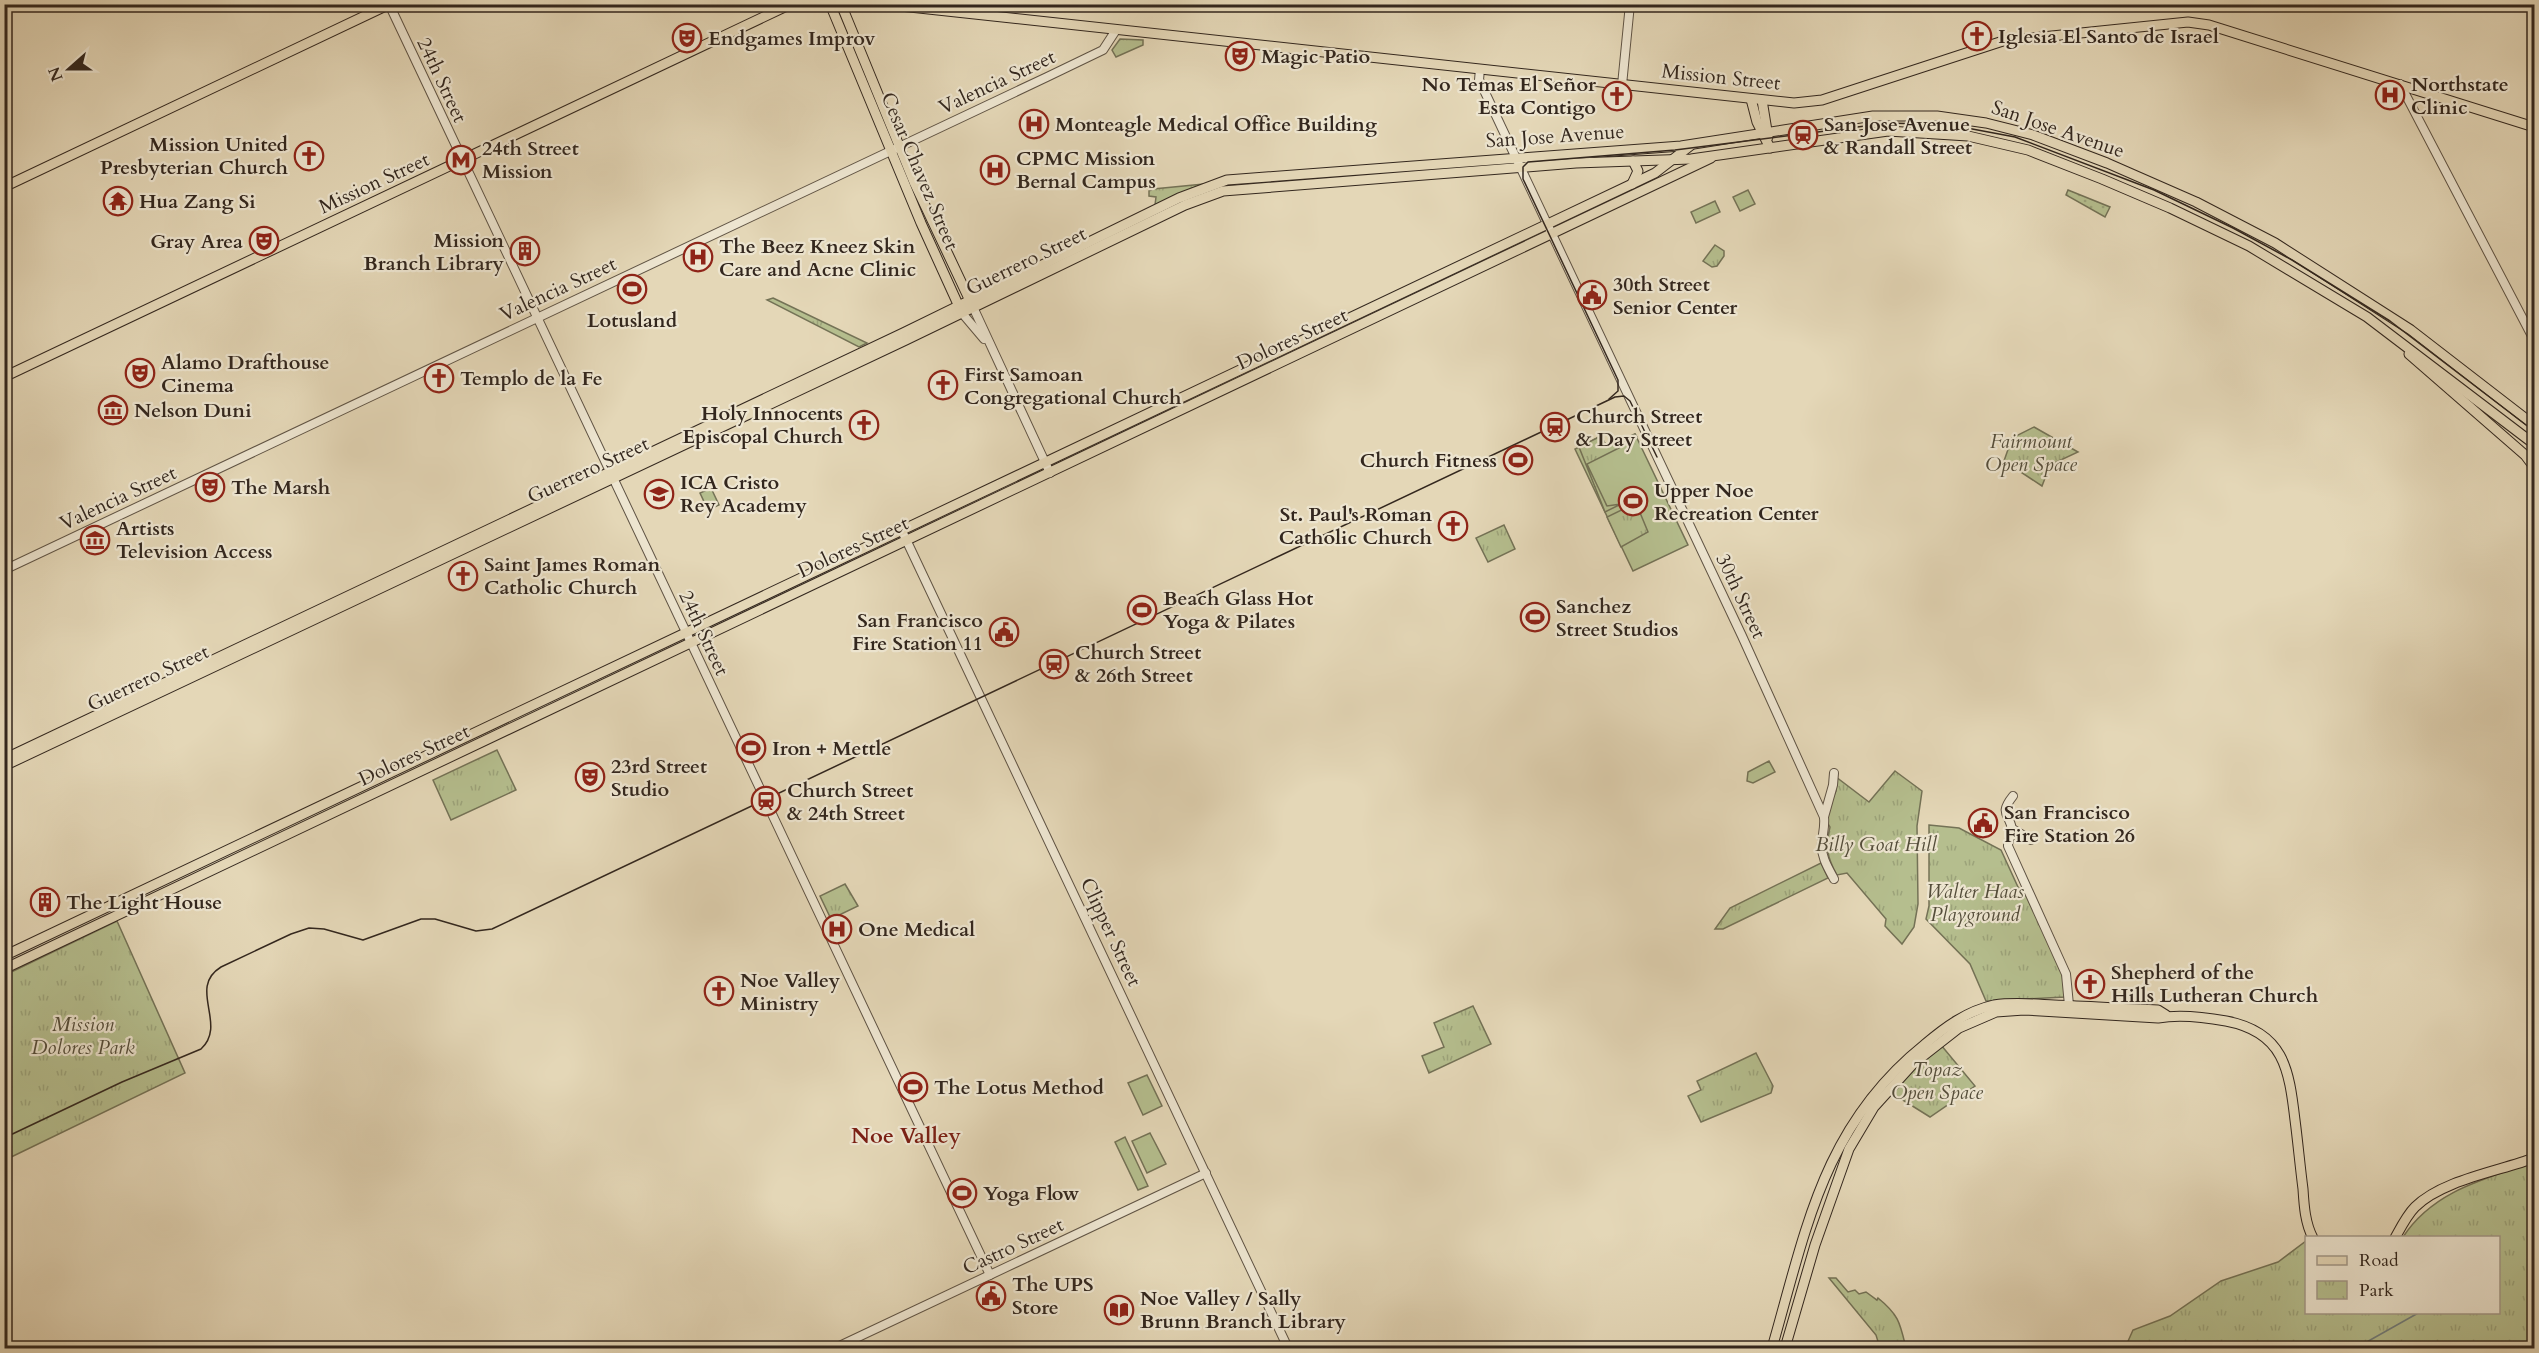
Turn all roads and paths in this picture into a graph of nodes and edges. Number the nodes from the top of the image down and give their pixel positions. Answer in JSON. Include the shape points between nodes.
{"nodes":[{"id":1,"x":791,"y":4,"type":"edge"},
{"id":2,"x":830,"y":4,"type":"edge"},
{"id":3,"x":841,"y":4,"type":"edge"},
{"id":4,"x":882,"y":4,"type":"edge"},
{"id":5,"x":1630,"y":4,"type":"edge"},
{"id":6,"x":389,"y":5,"type":"edge"},
{"id":7,"x":1113,"y":37,"type":"junction"},
{"id":8,"x":1480,"y":69,"type":"junction"},
{"id":9,"x":2400,"y":84,"type":"junction"},
{"id":10,"x":1622,"y":85,"type":"junction"},
{"id":11,"x":1751,"y":99,"type":"junction"},
{"id":12,"x":1762,"y":100,"type":"junction"},
{"id":13,"x":1754,"y":115,"type":"junction"},
{"id":14,"x":2535,"y":127,"type":"edge"},
{"id":15,"x":1764,"y":131,"type":"junction"},
{"id":16,"x":1741,"y":136,"type":"junction"},
{"id":17,"x":1695,"y":144,"type":"junction"},
{"id":18,"x":900,"y":146,"type":"junction"},
{"id":19,"x":1770,"y":148,"type":"junction"},
{"id":20,"x":891,"y":150,"type":"junction"},
{"id":21,"x":1716,"y":156,"type":"junction"},
{"id":22,"x":1515,"y":158,"type":"junction"},
{"id":23,"x":462,"y":160,"type":"junction"},
{"id":24,"x":1670,"y":160,"type":"junction"},
{"id":25,"x":1633,"y":161,"type":"junction"},
{"id":26,"x":1519,"y":167,"type":"junction"},
{"id":27,"x":1632,"y":184,"type":"junction"},
{"id":28,"x":4,"y":187,"type":"edge"},
{"id":29,"x":1614,"y":193,"type":"junction"},
{"id":30,"x":1182,"y":201,"type":"junction"},
{"id":31,"x":1619,"y":203,"type":"junction"},
{"id":32,"x":1547,"y":225,"type":"junction"},
{"id":33,"x":1552,"y":236,"type":"junction"},
{"id":34,"x":971,"y":303,"type":"junction"},
{"id":35,"x":960,"y":309,"type":"junction"},
{"id":36,"x":537,"y":317,"type":"junction"},
{"id":37,"x":2392,"y":334,"type":"junction"},
{"id":38,"x":2535,"y":340,"type":"edge"},
{"id":39,"x":989,"y":345,"type":"junction"},
{"id":40,"x":4,"y":378,"type":"edge"},
{"id":41,"x":2535,"y":425,"type":"edge"},
{"id":42,"x":2535,"y":446,"type":"edge"},
{"id":43,"x":1045,"y":463,"type":"junction"},
{"id":44,"x":2535,"y":467,"type":"edge"},
{"id":45,"x":1050,"y":473,"type":"junction"},
{"id":46,"x":611,"y":475,"type":"junction"},
{"id":47,"x":902,"y":531,"type":"junction"},
{"id":48,"x":907,"y":541,"type":"junction"},
{"id":49,"x":4,"y":570,"type":"edge"},
{"id":50,"x":686,"y":633,"type":"junction"},
{"id":51,"x":691,"y":644,"type":"junction"},
{"id":52,"x":4,"y":759,"type":"edge"},
{"id":53,"x":4,"y":766,"type":"edge"},
{"id":54,"x":1834,"y":772,"type":"dead end"},
{"id":55,"x":2013,"y":796,"type":"dead end"},
{"id":56,"x":328,"y":803,"type":"junction"},
{"id":57,"x":333,"y":813,"type":"junction"},
{"id":58,"x":1824,"y":817,"type":"junction"},
{"id":59,"x":2011,"y":828,"type":"junction"},
{"id":60,"x":2031,"y":840,"type":"dead end"},
{"id":61,"x":1834,"y":879,"type":"dead end"},
{"id":62,"x":4,"y":956,"type":"edge"},
{"id":63,"x":4,"y":969,"type":"edge"},
{"id":64,"x":2069,"y":1005,"type":"junction"},
{"id":65,"x":2166,"y":1015,"type":"junction"},
{"id":66,"x":2535,"y":1158,"type":"edge"},
{"id":67,"x":1206,"y":1173,"type":"junction"},
{"id":68,"x":2312,"y":1236,"type":"edge"},
{"id":69,"x":2396,"y":1236,"type":"edge"},
{"id":70,"x":990,"y":1275,"type":"junction"},
{"id":71,"x":835,"y":1348,"type":"edge"},
{"id":72,"x":1288,"y":1348,"type":"edge"},
{"id":73,"x":1772,"y":1348,"type":"edge"},
{"id":74,"x":1785,"y":1348,"type":"edge"}],
"edges":[{"from":1,"to":23,"type":"main road","name":"Mission Street"},
{"from":2,"to":20,"type":"main road","name":"Cesar Chavez Street"},
{"from":3,"to":18,"type":"main road","name":"Cesar Chavez Street"},
{"from":4,"to":7,"type":"main road","name":"Mission Street"},
{"from":5,"to":10,"type":"street"},
{"from":6,"to":23,"type":"street","name":"24th Street"},
{"from":6,"to":28,"type":"main road"},
{"from":7,"to":8,"type":"main road","name":"Mission Street"},
{"from":7,"to":18,"type":"street","name":"Valencia Street","via":[[1100,51]]},
{"from":8,"to":10,"type":"main road","name":"Mission Street"},
{"from":8,"to":22,"type":"street","name":"30th Street","via":[[1479,80]]},
{"from":9,"to":12,"type":"main road","name":"Mission Street","via":[[2209,25],[2188,22],[2003,40],[1822,100]]},
{"from":9,"to":14,"type":"main road","name":"Mission Street"},
{"from":9,"to":38,"type":"street"},
{"from":10,"to":11,"type":"main road","name":"Mission Street"},
{"from":11,"to":12,"type":"main road","name":"Mission Street"},
{"from":11,"to":13,"type":"main road"},
{"from":12,"to":15,"type":"main road"},
{"from":13,"to":15,"type":"main road"},
{"from":13,"to":16,"type":"main road"},
{"from":15,"to":16,"type":"main road","name":"San Jose Avenue"},
{"from":15,"to":19,"type":"main road"},
{"from":15,"to":41,"type":"main road","name":"San Jose Avenue","via":[[1860,117],[1936,116],[2001,126],[2079,152],[2186,197],[2275,243],[2403,325]]},
{"from":16,"to":17,"type":"main road","name":"San Jose Avenue"},
{"from":17,"to":22,"type":"main road","name":"San Jose Avenue"},
{"from":17,"to":24,"type":"main road","name":"Dolores Street"},
{"from":18,"to":20,"type":"street","name":"Valencia Street"},
{"from":18,"to":34,"type":"main road","name":"Cesar Chavez Street"},
{"from":19,"to":21,"type":"main road","name":"San Jose Avenue"},
{"from":19,"to":37,"type":"main road","name":"San Jose Avenue","via":[[1904,130],[1968,135],[2014,146],[2127,188],[2210,226],[2318,286]]},
{"from":20,"to":35,"type":"main road","name":"Cesar Chavez Street"},
{"from":20,"to":36,"type":"street","name":"Valencia Street"},
{"from":21,"to":24,"type":"main road","name":"San Jose Avenue"},
{"from":21,"to":31,"type":"main road","name":"Dolores Street"},
{"from":22,"to":26,"type":"street","name":"30th Street"},
{"from":22,"to":30,"type":"main road","name":"San Jose Avenue","via":[[1227,180]]},
{"from":23,"to":36,"type":"street","name":"24th Street"},
{"from":23,"to":40,"type":"main road","name":"Mission Street"},
{"from":24,"to":25,"type":"main road","name":"San Jose Avenue"},
{"from":24,"to":27,"type":"main road","name":"Dolores Street"},
{"from":25,"to":26,"type":"main road","name":"San Jose Avenue"},
{"from":25,"to":27,"type":"main road","via":[[1638,171]]},
{"from":26,"to":30,"type":"main road","name":"San Jose Avenue","via":[[1222,191]]},
{"from":26,"to":32,"type":"street","name":"30th Street"},
{"from":27,"to":29,"type":"main road","name":"Dolores Street"},
{"from":29,"to":31,"type":"main road"},
{"from":29,"to":32,"type":"main road","name":"Dolores Street"},
{"from":30,"to":34,"type":"main road","name":"Guerrero Street"},
{"from":31,"to":33,"type":"main road","name":"Dolores Street"},
{"from":32,"to":33,"type":"street","name":"30th Street"},
{"from":32,"to":43,"type":"main road","name":"Dolores Street"},
{"from":33,"to":45,"type":"main road","name":"Dolores Street"},
{"from":33,"to":58,"type":"street","name":"30th Street"},
{"from":34,"to":35,"type":"main road","name":"Guerrero Street"},
{"from":34,"to":39,"type":"street","name":"Cesar Chavez Street"},
{"from":35,"to":39,"type":"street","name":"Cesar Chavez Street"},
{"from":35,"to":46,"type":"main road","name":"Guerrero Street"},
{"from":36,"to":46,"type":"street","name":"24th Street"},
{"from":36,"to":49,"type":"street","name":"Valencia Street"},
{"from":37,"to":42,"type":"main road","name":"San Jose Avenue"},
{"from":37,"to":44,"type":"main road","via":[[2426,370]]},
{"from":39,"to":43,"type":"street","name":"Cesar Chavez Street"},
{"from":43,"to":45,"type":"street","name":"Cesar Chavez Street"},
{"from":43,"to":47,"type":"main road","name":"Dolores Street"},
{"from":45,"to":48,"type":"main road","name":"Dolores Street"},
{"from":46,"to":50,"type":"street","name":"24th Street"},
{"from":46,"to":52,"type":"main road","name":"Guerrero Street"},
{"from":46,"to":53,"type":"main road","name":"Guerrero Street"},
{"from":47,"to":48,"type":"street","name":"Clipper Street"},
{"from":47,"to":50,"type":"main road","name":"Dolores Street"},
{"from":48,"to":51,"type":"main road","name":"Dolores Street"},
{"from":48,"to":67,"type":"street","name":"Clipper Street"},
{"from":50,"to":51,"type":"street","name":"24th Street"},
{"from":50,"to":56,"type":"main road","name":"Dolores Street"},
{"from":51,"to":57,"type":"main road","name":"Dolores Street"},
{"from":51,"to":70,"type":"street","name":"24th Street"},
{"from":54,"to":58,"type":"street"},
{"from":55,"to":59,"type":"street","via":[[2004,813]]},
{"from":56,"to":57,"type":"main road"},
{"from":56,"to":62,"type":"main road","name":"Dolores Street"},
{"from":57,"to":63,"type":"main road","name":"Dolores Street"},
{"from":58,"to":61,"type":"street","name":"30th Street","via":[[1821,844]]},
{"from":59,"to":60,"type":"street"},
{"from":59,"to":64,"type":"street","via":[[2008,846],[2066,974]]},
{"from":64,"to":65,"type":"main road","via":[[2158,1010]]},
{"from":64,"to":73,"type":"main road","via":[[2003,1004],[1970,1013],[1919,1048],[1874,1091],[1845,1132],[1829,1166]]},
{"from":65,"to":68,"type":"main road","via":[[2242,1025],[2257,1031],[2276,1047],[2290,1080],[2306,1214]]},
{"from":65,"to":74,"type":"main road","via":[[2158,1018],[2024,1010],[1996,1012],[1959,1028],[1913,1064],[1882,1097],[1849,1149],[1822,1222]]},
{"from":66,"to":69,"type":"main road","via":[[2451,1186],[2419,1203]]},
{"from":67,"to":70,"type":"street","name":"Castro Street"},
{"from":67,"to":72,"type":"street","name":"Clipper Street"},
{"from":70,"to":71,"type":"street","name":"Castro Street"}]}
